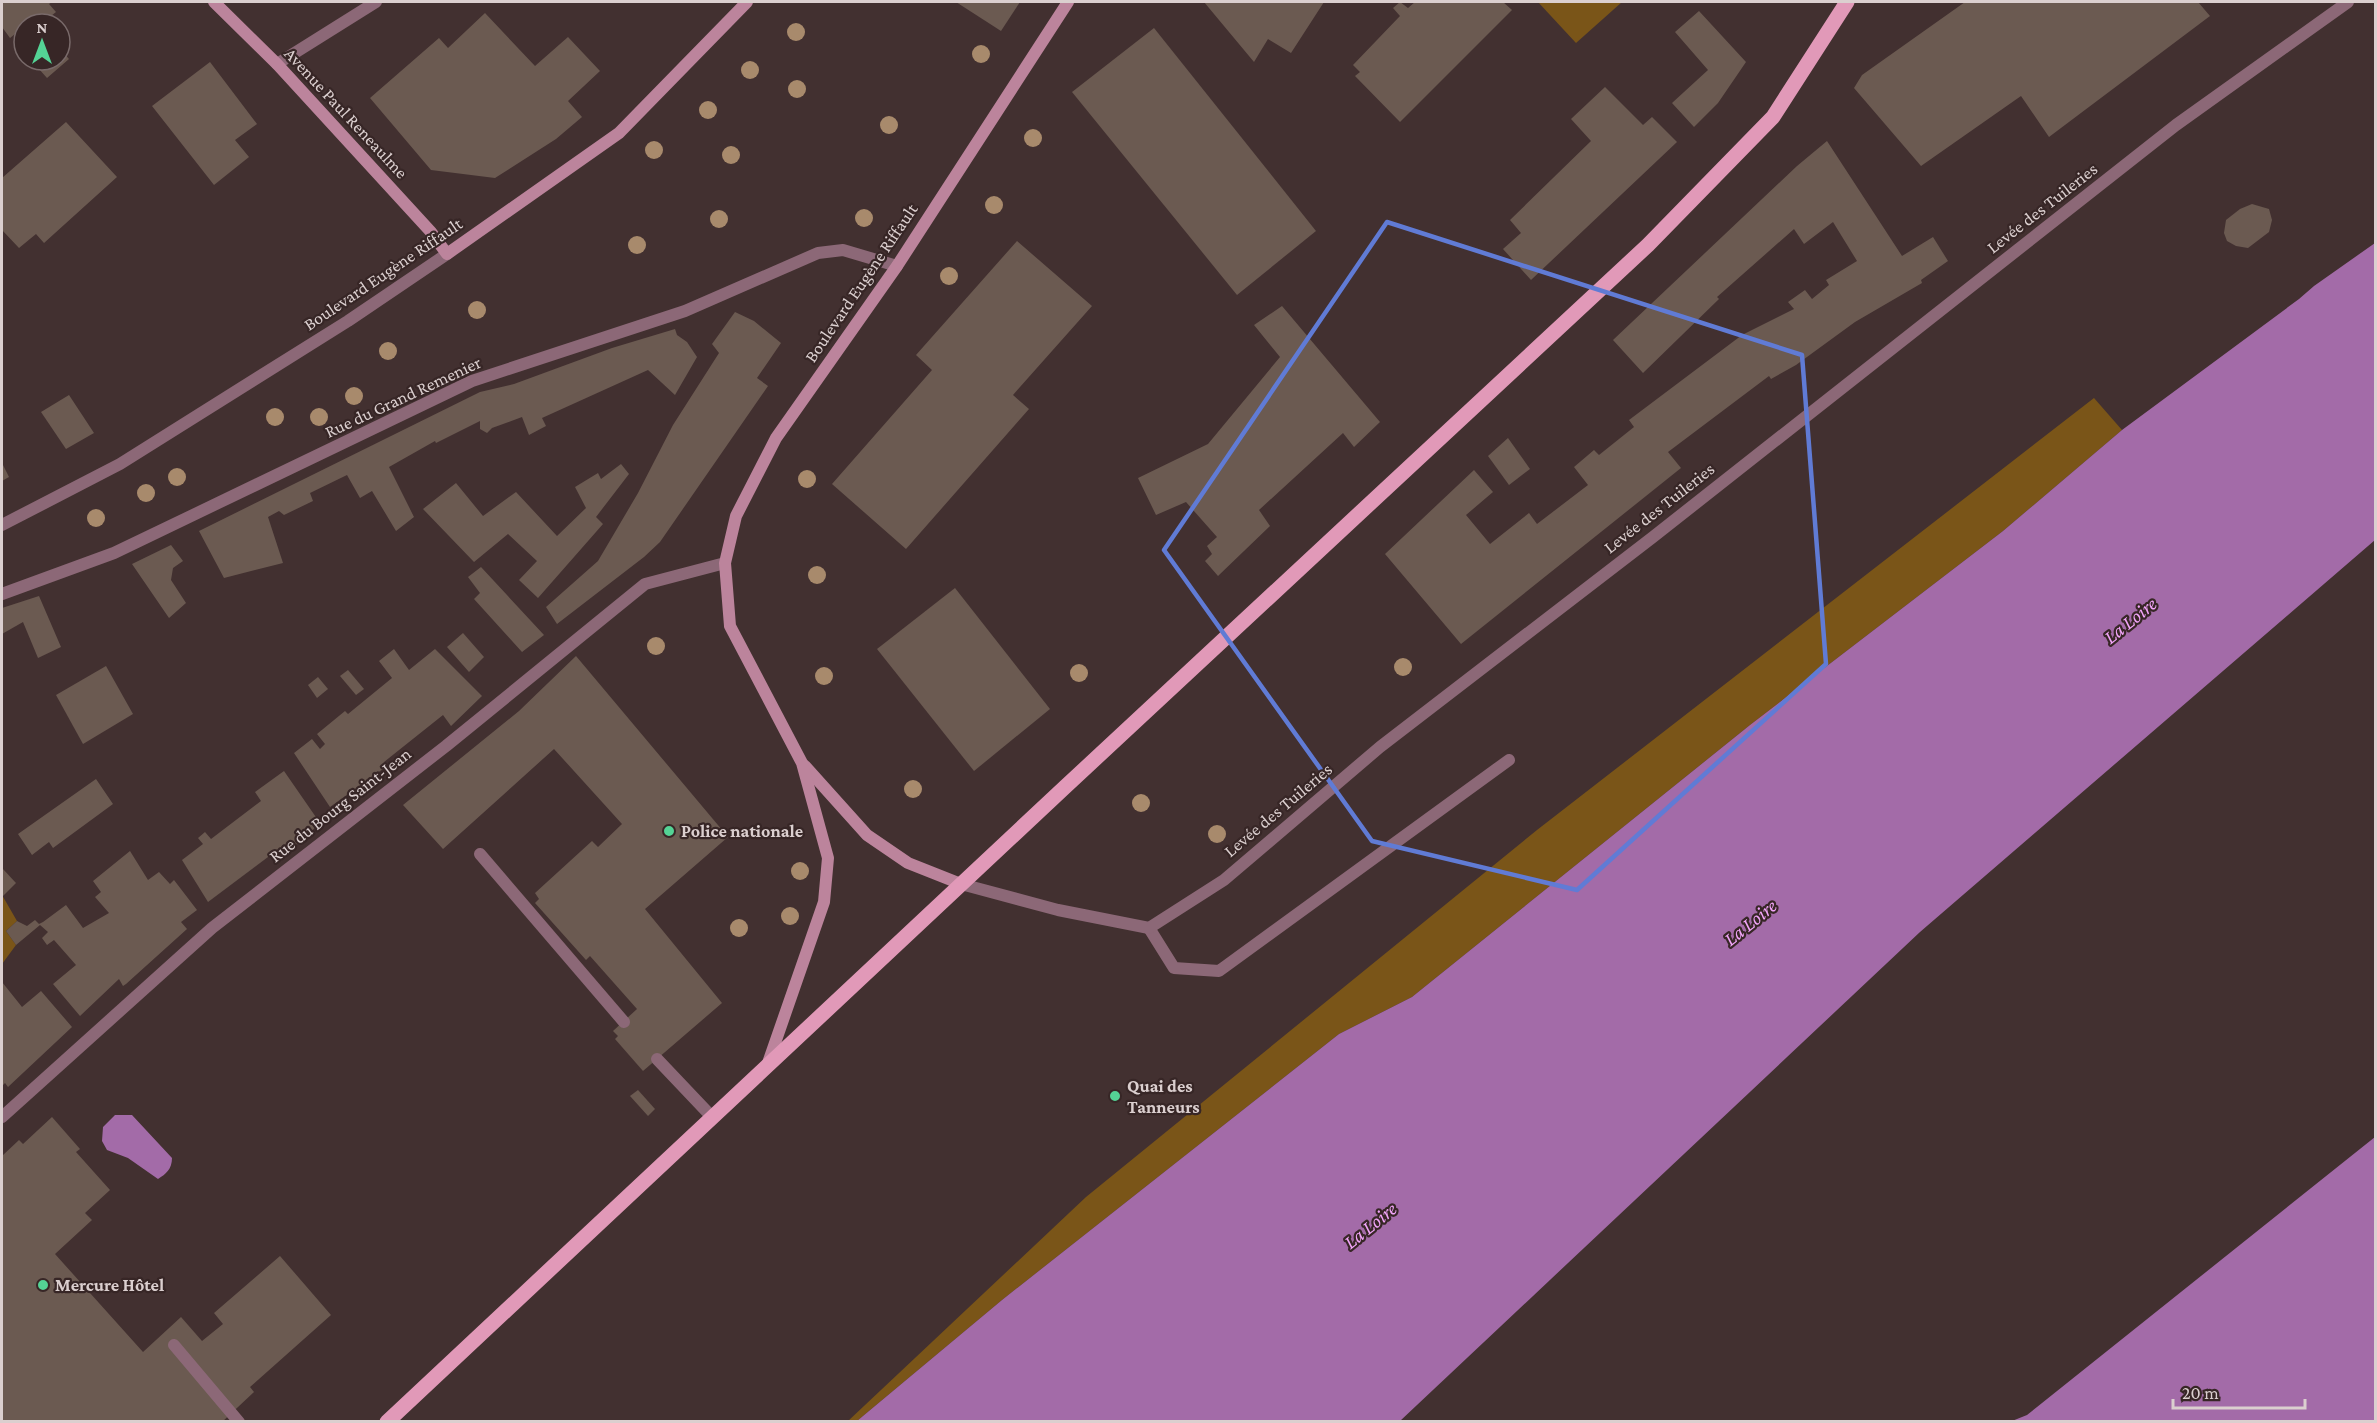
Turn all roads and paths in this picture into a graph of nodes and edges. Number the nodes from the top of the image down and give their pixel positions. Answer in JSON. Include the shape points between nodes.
{"nodes":[{"id":1,"x":214,"y":2,"type":"edge"},
{"id":2,"x":376,"y":2,"type":"edge"},
{"id":3,"x":747,"y":2,"type":"edge"},
{"id":4,"x":1068,"y":2,"type":"edge"},
{"id":5,"x":1847,"y":2,"type":"edge"},
{"id":6,"x":2348,"y":2,"type":"edge"},
{"id":7,"x":277,"y":64,"type":"junction"},
{"id":8,"x":447,"y":254,"type":"junction"},
{"id":9,"x":897,"y":266,"type":"junction"},
{"id":10,"x":2,"y":525,"type":"edge"},
{"id":11,"x":724,"y":563,"type":"junction"},
{"id":12,"x":2,"y":594,"type":"edge"},
{"id":13,"x":1509,"y":760,"type":"dead end"},
{"id":14,"x":802,"y":763,"type":"junction"},
{"id":15,"x":480,"y":854,"type":"dead end"},
{"id":16,"x":961,"y":884,"type":"junction"},
{"id":17,"x":1149,"y":928,"type":"junction"},
{"id":18,"x":624,"y":1022,"type":"dead end"},
{"id":19,"x":657,"y":1059,"type":"dead end"},
{"id":20,"x":766,"y":1066,"type":"junction"},
{"id":21,"x":2,"y":1117,"type":"edge"},
{"id":22,"x":712,"y":1118,"type":"junction"},
{"id":23,"x":174,"y":1345,"type":"dead end"},
{"id":24,"x":239,"y":1422,"type":"edge"},
{"id":25,"x":387,"y":1422,"type":"edge"}],
"edges":[{"from":1,"to":7,"type":"main road","name":"Avenue Paul Reneaulme"},
{"from":2,"to":7,"type":"street"},
{"from":3,"to":8,"type":"main road","name":"Boulevard Eugène Riffault","via":[[619,133]]},
{"from":4,"to":9,"type":"main road","name":"Boulevard Eugène Riffault"},
{"from":5,"to":16,"type":"main road","via":[[1773,117],[1648,245]]},
{"from":6,"to":17,"type":"street","name":"Levée des Tuileries","via":[[2176,125],[1380,747],[1224,880]]},
{"from":7,"to":8,"type":"main road","name":"Avenue Paul Reneaulme"},
{"from":8,"to":10,"type":"street","name":"Boulevard Eugène Riffault","via":[[120,464]]},
{"from":9,"to":11,"type":"main road","name":"Boulevard Eugène Riffault","via":[[776,438],[736,516]]},
{"from":9,"to":12,"type":"street","name":"Rue du Grand Remenier","via":[[843,250],[818,253],[685,311],[472,381],[114,553]]},
{"from":11,"to":14,"type":"main road","name":"Boulevard Eugène Riffault","via":[[730,626]]},
{"from":11,"to":21,"type":"street","name":"Rue du Bourg Saint-Jean","via":[[645,584],[446,746],[212,928]]},
{"from":13,"to":17,"type":"street","via":[[1220,971],[1174,968]]},
{"from":14,"to":16,"type":"main road","name":"Boulevard Eugène Riffault","via":[[867,835],[908,863]]},
{"from":14,"to":20,"type":"main road","name":"Boulevard Eugène Riffault","via":[[828,858],[825,902]]},
{"from":15,"to":18,"type":"street"},
{"from":16,"to":17,"type":"street","via":[[1058,910]]},
{"from":16,"to":20,"type":"main road"},
{"from":19,"to":22,"type":"street"},
{"from":20,"to":22,"type":"main road"},
{"from":22,"to":25,"type":"main road"},
{"from":23,"to":24,"type":"street"}]}
